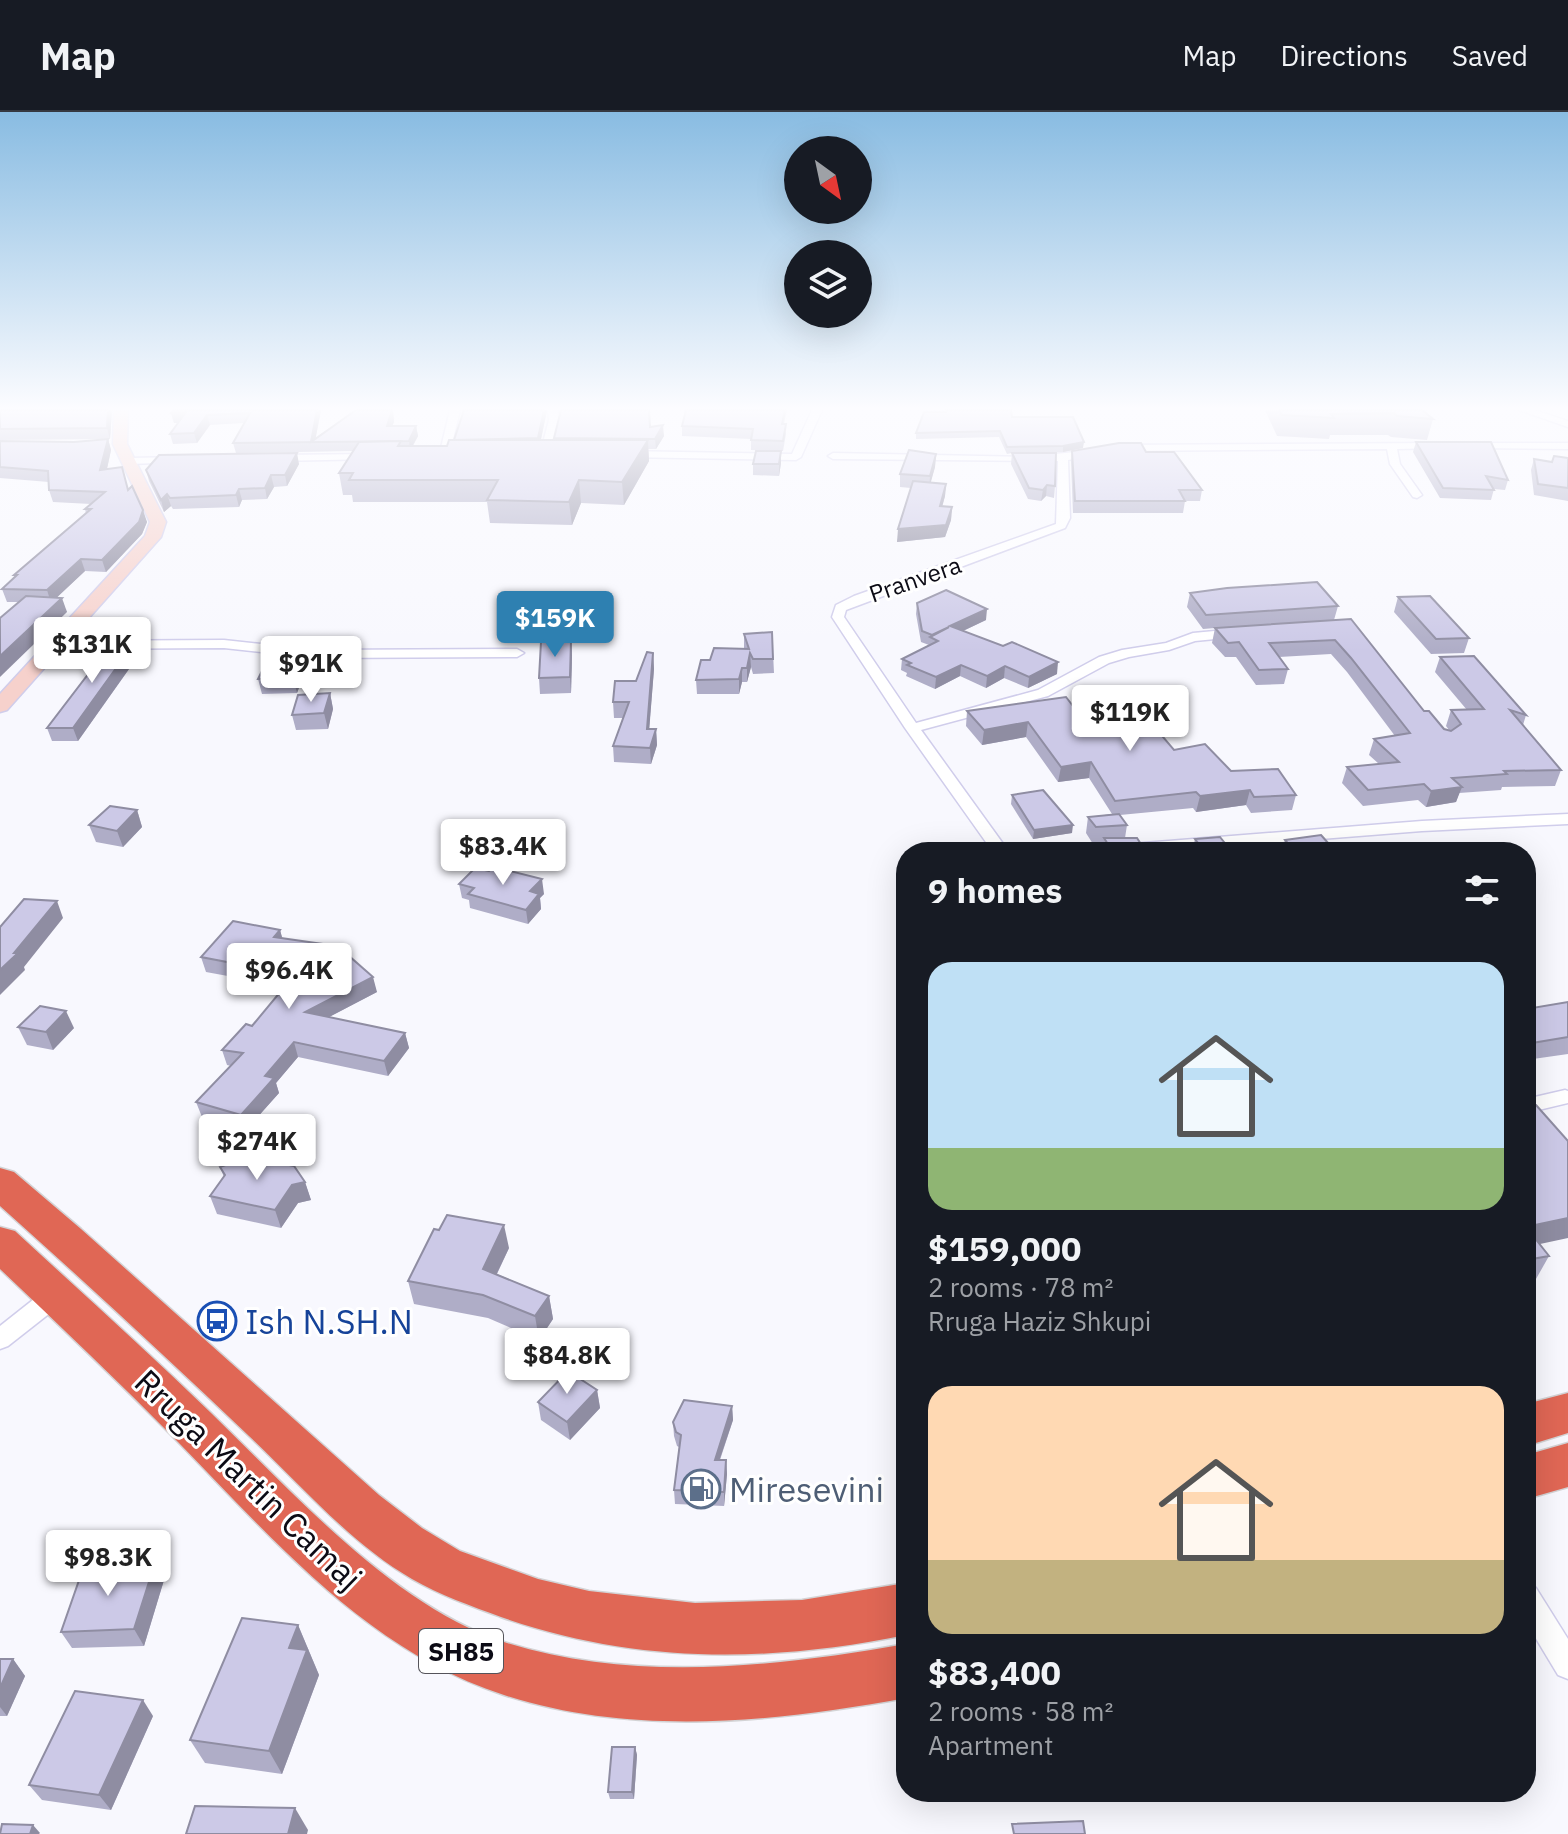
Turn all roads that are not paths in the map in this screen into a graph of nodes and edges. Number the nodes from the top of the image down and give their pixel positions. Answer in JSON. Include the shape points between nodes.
{"nodes":[{"id":1,"x":143,"y":490,"type":"edge"},
{"id":2,"x":1064,"y":490,"type":"edge"},
{"id":3,"x":1414,"y":490,"type":"edge"},
{"id":4,"x":1417,"y":495,"type":"dead end"},
{"id":5,"x":1250,"y":632,"type":"edge"},
{"id":6,"x":56,"y":645,"type":"junction"},
{"id":7,"x":517,"y":653,"type":"dead end"},
{"id":8,"x":0,"y":706,"type":"edge"},
{"id":9,"x":912,"y":728,"type":"junction"},
{"id":10,"x":1568,"y":819,"type":"edge"},
{"id":11,"x":994,"y":842,"type":"edge"},
{"id":12,"x":1218,"y":842,"type":"edge"},
{"id":13,"x":1565,"y":1097,"type":"dead end"},
{"id":14,"x":1536,"y":1104,"type":"edge"},
{"id":15,"x":0,"y":1183,"type":"edge"},
{"id":16,"x":0,"y":1243,"type":"edge"},
{"id":17,"x":56,"y":1295,"type":"junction"},
{"id":18,"x":0,"y":1339,"type":"edge"},
{"id":19,"x":1568,"y":1413,"type":"edge"},
{"id":20,"x":1536,"y":1422,"type":"edge"},
{"id":21,"x":1568,"y":1465,"type":"edge"},
{"id":22,"x":1536,"y":1474,"type":"edge"},
{"id":23,"x":896,"y":1611,"type":"edge"},
{"id":24,"x":1536,"y":1613,"type":"edge"},
{"id":25,"x":1568,"y":1665,"type":"edge"},
{"id":26,"x":896,"y":1673,"type":"edge"}],
"edges":[{"from":1,"to":6,"type":"street","via":[[158,522],[153,537]]},
{"from":2,"to":9,"type":"street","name":"Pranvera","via":[[1061,526],[840,608],[838,617]]},
{"from":3,"to":4,"type":"street"},
{"from":5,"to":9,"type":"street","via":[[1193,637],[1127,653],[1043,693]]},
{"from":6,"to":7,"type":"street","via":[[224,644],[318,654]]},
{"from":6,"to":8,"type":"street"},
{"from":9,"to":11,"type":"street","name":"Pranvera"},
{"from":10,"to":12,"type":"street"},
{"from":13,"to":14,"type":"street"},
{"from":15,"to":23,"type":"highway","name":"Rruga Martin Camaj","number":"SH85","via":[[357,1505],[430,1561],[513,1596],[622,1624],[772,1629]]},
{"from":16,"to":17,"type":"highway","name":"Rruga Martin Camaj","number":"SH85"},
{"from":17,"to":18,"type":"street"},
{"from":17,"to":26,"type":"highway","name":"Rruga Martin Camaj","number":"SH85","via":[[331,1564],[456,1649],[501,1667],[613,1690],[793,1689]]},
{"from":19,"to":20,"type":"highway"},
{"from":21,"to":22,"type":"highway"},
{"from":24,"to":25,"type":"street"}]}
